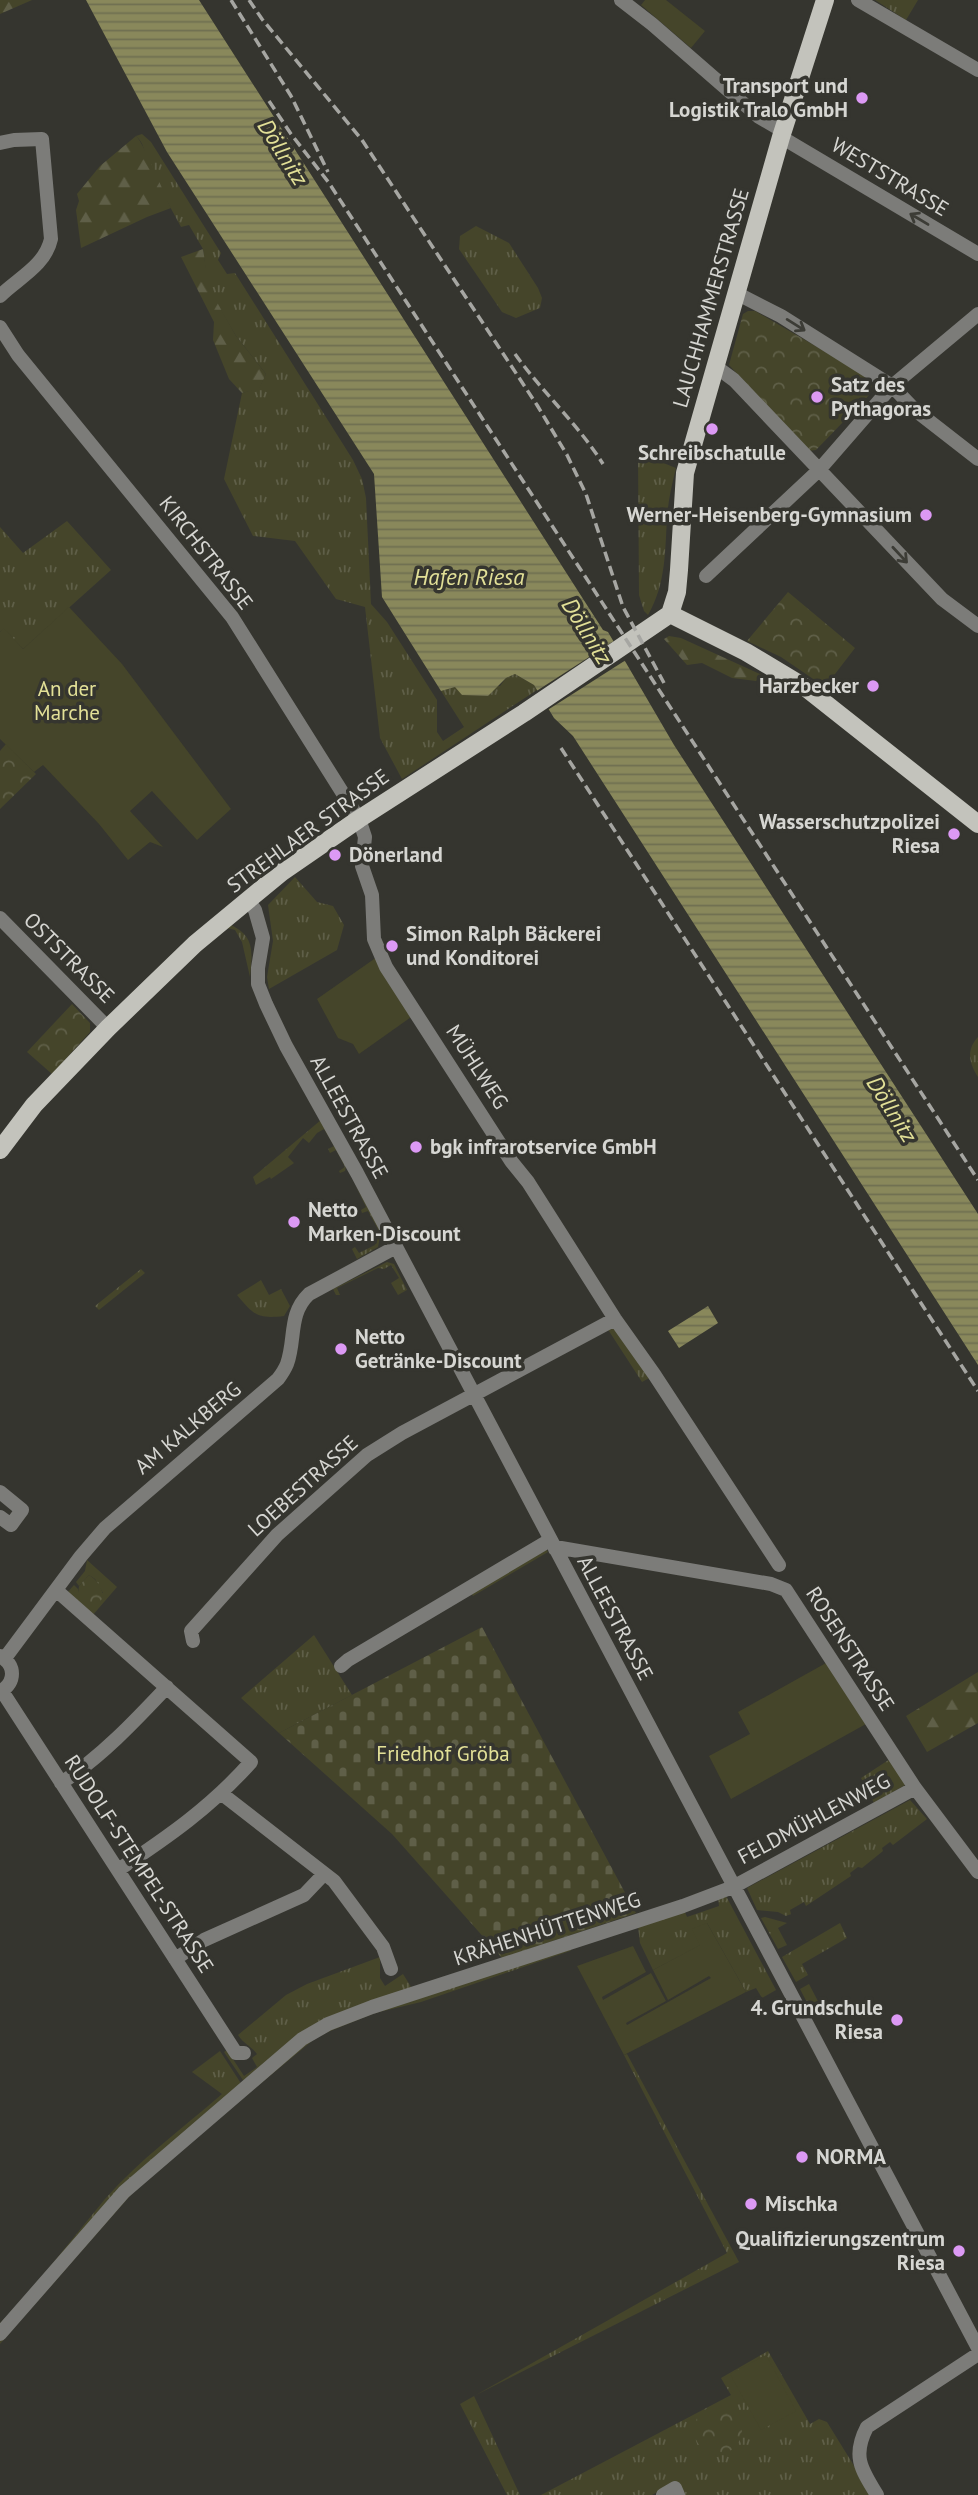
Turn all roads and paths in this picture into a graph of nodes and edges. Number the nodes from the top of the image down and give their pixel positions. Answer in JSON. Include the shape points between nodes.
{"nodes":[{"id":1,"x":621,"y":0,"type":"edge"},
{"id":2,"x":825,"y":0,"type":"edge"},
{"id":3,"x":858,"y":0,"type":"edge"},
{"id":4,"x":978,"y":70,"type":"edge"},
{"id":5,"x":782,"y":134,"type":"junction"},
{"id":6,"x":0,"y":143,"type":"edge"},
{"id":7,"x":978,"y":254,"type":"edge"},
{"id":8,"x":736,"y":293,"type":"junction"},
{"id":9,"x":0,"y":296,"type":"edge"},
{"id":10,"x":978,"y":314,"type":"edge"},
{"id":11,"x":0,"y":327,"type":"edge"},
{"id":12,"x":5,"y":348,"type":"edge"},
{"id":13,"x":715,"y":366,"type":"junction"},
{"id":14,"x":892,"y":386,"type":"junction"},
{"id":15,"x":978,"y":459,"type":"edge"},
{"id":16,"x":819,"y":470,"type":"junction"},
{"id":17,"x":706,"y":576,"type":"dead end"},
{"id":18,"x":670,"y":614,"type":"junction"},
{"id":19,"x":978,"y":626,"type":"edge"},
{"id":20,"x":359,"y":819,"type":"junction"},
{"id":21,"x":978,"y":824,"type":"edge"},
{"id":22,"x":248,"y":900,"type":"junction"},
{"id":23,"x":0,"y":918,"type":"edge"},
{"id":24,"x":108,"y":1028,"type":"junction"},
{"id":25,"x":0,"y":1150,"type":"edge"},
{"id":26,"x":396,"y":1247,"type":"junction"},
{"id":27,"x":615,"y":1318,"type":"junction"},
{"id":28,"x":474,"y":1394,"type":"junction"},
{"id":29,"x":0,"y":1492,"type":"edge"},
{"id":30,"x":0,"y":1517,"type":"edge"},
{"id":31,"x":553,"y":1545,"type":"junction"},
{"id":32,"x":779,"y":1565,"type":"dead end"},
{"id":33,"x":56,"y":1590,"type":"junction"},
{"id":34,"x":193,"y":1641,"type":"dead end"},
{"id":35,"x":2,"y":1657,"type":"edge"},
{"id":36,"x":341,"y":1666,"type":"dead end"},
{"id":37,"x":167,"y":1687,"type":"junction"},
{"id":38,"x":1,"y":1691,"type":"edge"},
{"id":39,"x":61,"y":1783,"type":"junction"},
{"id":40,"x":915,"y":1788,"type":"junction"},
{"id":41,"x":222,"y":1794,"type":"junction"},
{"id":42,"x":118,"y":1870,"type":"junction"},
{"id":43,"x":978,"y":1872,"type":"edge"},
{"id":44,"x":324,"y":1874,"type":"junction"},
{"id":45,"x":733,"y":1887,"type":"junction"},
{"id":46,"x":175,"y":1959,"type":"junction"},
{"id":47,"x":391,"y":1969,"type":"dead end"},
{"id":48,"x":244,"y":2053,"type":"dead end"},
{"id":49,"x":0,"y":2334,"type":"edge"},
{"id":50,"x":978,"y":2351,"type":"edge"},
{"id":51,"x":663,"y":2495,"type":"edge"},
{"id":52,"x":678,"y":2495,"type":"edge"},
{"id":53,"x":877,"y":2495,"type":"edge"}],
"edges":[{"from":1,"to":5,"type":"street","name":"WESTSTRASSE"},
{"from":2,"to":5,"type":"main road","name":"LAUCHHAMMERSTRASSE"},
{"from":3,"to":4,"type":"street"},
{"from":7,"to":5,"type":"street","name":"WESTSTRASSE","one_way":true},
{"from":5,"to":8,"type":"main road","name":"LAUCHHAMMERSTRASSE"},
{"from":6,"to":9,"type":"street","via":[[48,138],[51,239],[41,261]]},
{"from":8,"to":13,"type":"main road","name":"LAUCHHAMMERSTRASSE"},
{"from":8,"to":14,"type":"street","one_way":true},
{"from":10,"to":14,"type":"street"},
{"from":11,"to":12,"type":"street","name":"KIRCHSTRASSE"},
{"from":12,"to":20,"type":"street","name":"KIRCHSTRASSE","via":[[232,617]]},
{"from":13,"to":16,"type":"street","via":[[734,380]]},
{"from":13,"to":18,"type":"main road","name":"LAUCHHAMMERSTRASSE","via":[[685,473],[677,593]]},
{"from":14,"to":15,"type":"street"},
{"from":14,"to":16,"type":"street"},
{"from":16,"to":17,"type":"street"},
{"from":16,"to":19,"type":"street","one_way":true,"via":[[942,599]]},
{"from":18,"to":20,"type":"main road","name":"STREHLAER STRASSE"},
{"from":18,"to":21,"type":"main road","via":[[806,688]]},
{"from":20,"to":22,"type":"main road","name":"STREHLAER STRASSE"},
{"from":20,"to":27,"type":"street","name":"MÜHLWEG","via":[[365,837],[362,866],[372,895],[374,939],[386,967]]},
{"from":22,"to":24,"type":"main road","name":"STREHLAER STRASSE"},
{"from":22,"to":26,"type":"street","name":"ALLEESTRASSE","via":[[263,938],[258,984],[266,1004]]},
{"from":23,"to":24,"type":"street","name":"OSTSTRASSE"},
{"from":24,"to":25,"type":"main road","name":"STREHLAER STRASSE","via":[[34,1105]]},
{"from":26,"to":28,"type":"street","name":"ALLEESTRASSE"},
{"from":26,"to":33,"type":"street","name":"AM KALKBERG","via":[[301,1302],[294,1317],[287,1365],[278,1380],[113,1521]]},
{"from":27,"to":28,"type":"street"},
{"from":27,"to":32,"type":"street","name":"MÜHLWEG"},
{"from":28,"to":31,"type":"street","name":"ALLEESTRASSE"},
{"from":28,"to":34,"type":"street","name":"LOEBESTRASSE","via":[[379,1447],[315,1500],[208,1610],[191,1631]]},
{"from":29,"to":30,"type":"street","via":[[22,1510],[11,1525]]},
{"from":31,"to":36,"type":"street"},
{"from":31,"to":40,"type":"street","name":"ROSENSTRASSE","via":[[758,1581],[786,1590]]},
{"from":31,"to":45,"type":"street","name":"ALLEESTRASSE"},
{"from":33,"to":35,"type":"street","name":"AM KALKBERG"},
{"from":33,"to":37,"type":"street"},
{"from":35,"to":38,"type":"street","via":[[11,1667],[12,1678]]},
{"from":37,"to":39,"type":"street","via":[[102,1753]]},
{"from":37,"to":41,"type":"street","via":[[251,1762]]},
{"from":38,"to":39,"type":"street","name":"RUDOLF-STEMPEL-STRASSE"},
{"from":39,"to":42,"type":"street","name":"RUDOLF-STEMPEL-STRASSE"},
{"from":40,"to":43,"type":"street","name":"ROSENSTRASSE"},
{"from":40,"to":45,"type":"street","name":"FELDMÜHLENWEG"},
{"from":41,"to":42,"type":"street","via":[[179,1830]]},
{"from":41,"to":44,"type":"street"},
{"from":42,"to":46,"type":"street","name":"RUDOLF-STEMPEL-STRASSE"},
{"from":44,"to":46,"type":"street","via":[[304,1895],[204,1940]]},
{"from":44,"to":47,"type":"street","via":[[383,1947]]},
{"from":45,"to":49,"type":"street","name":"KRÄHENHÜTTENWEG","via":[[372,2007],[302,2039],[141,2176]]},
{"from":45,"to":50,"type":"street","name":"ALLEESTRASSE"},
{"from":46,"to":48,"type":"street","name":"RUDOLF-STEMPEL-STRASSE","via":[[236,2053]]},
{"from":50,"to":53,"type":"street","via":[[867,2427],[858,2456]]},
{"from":51,"to":52,"type":"street","via":[[675,2488]]}]}
